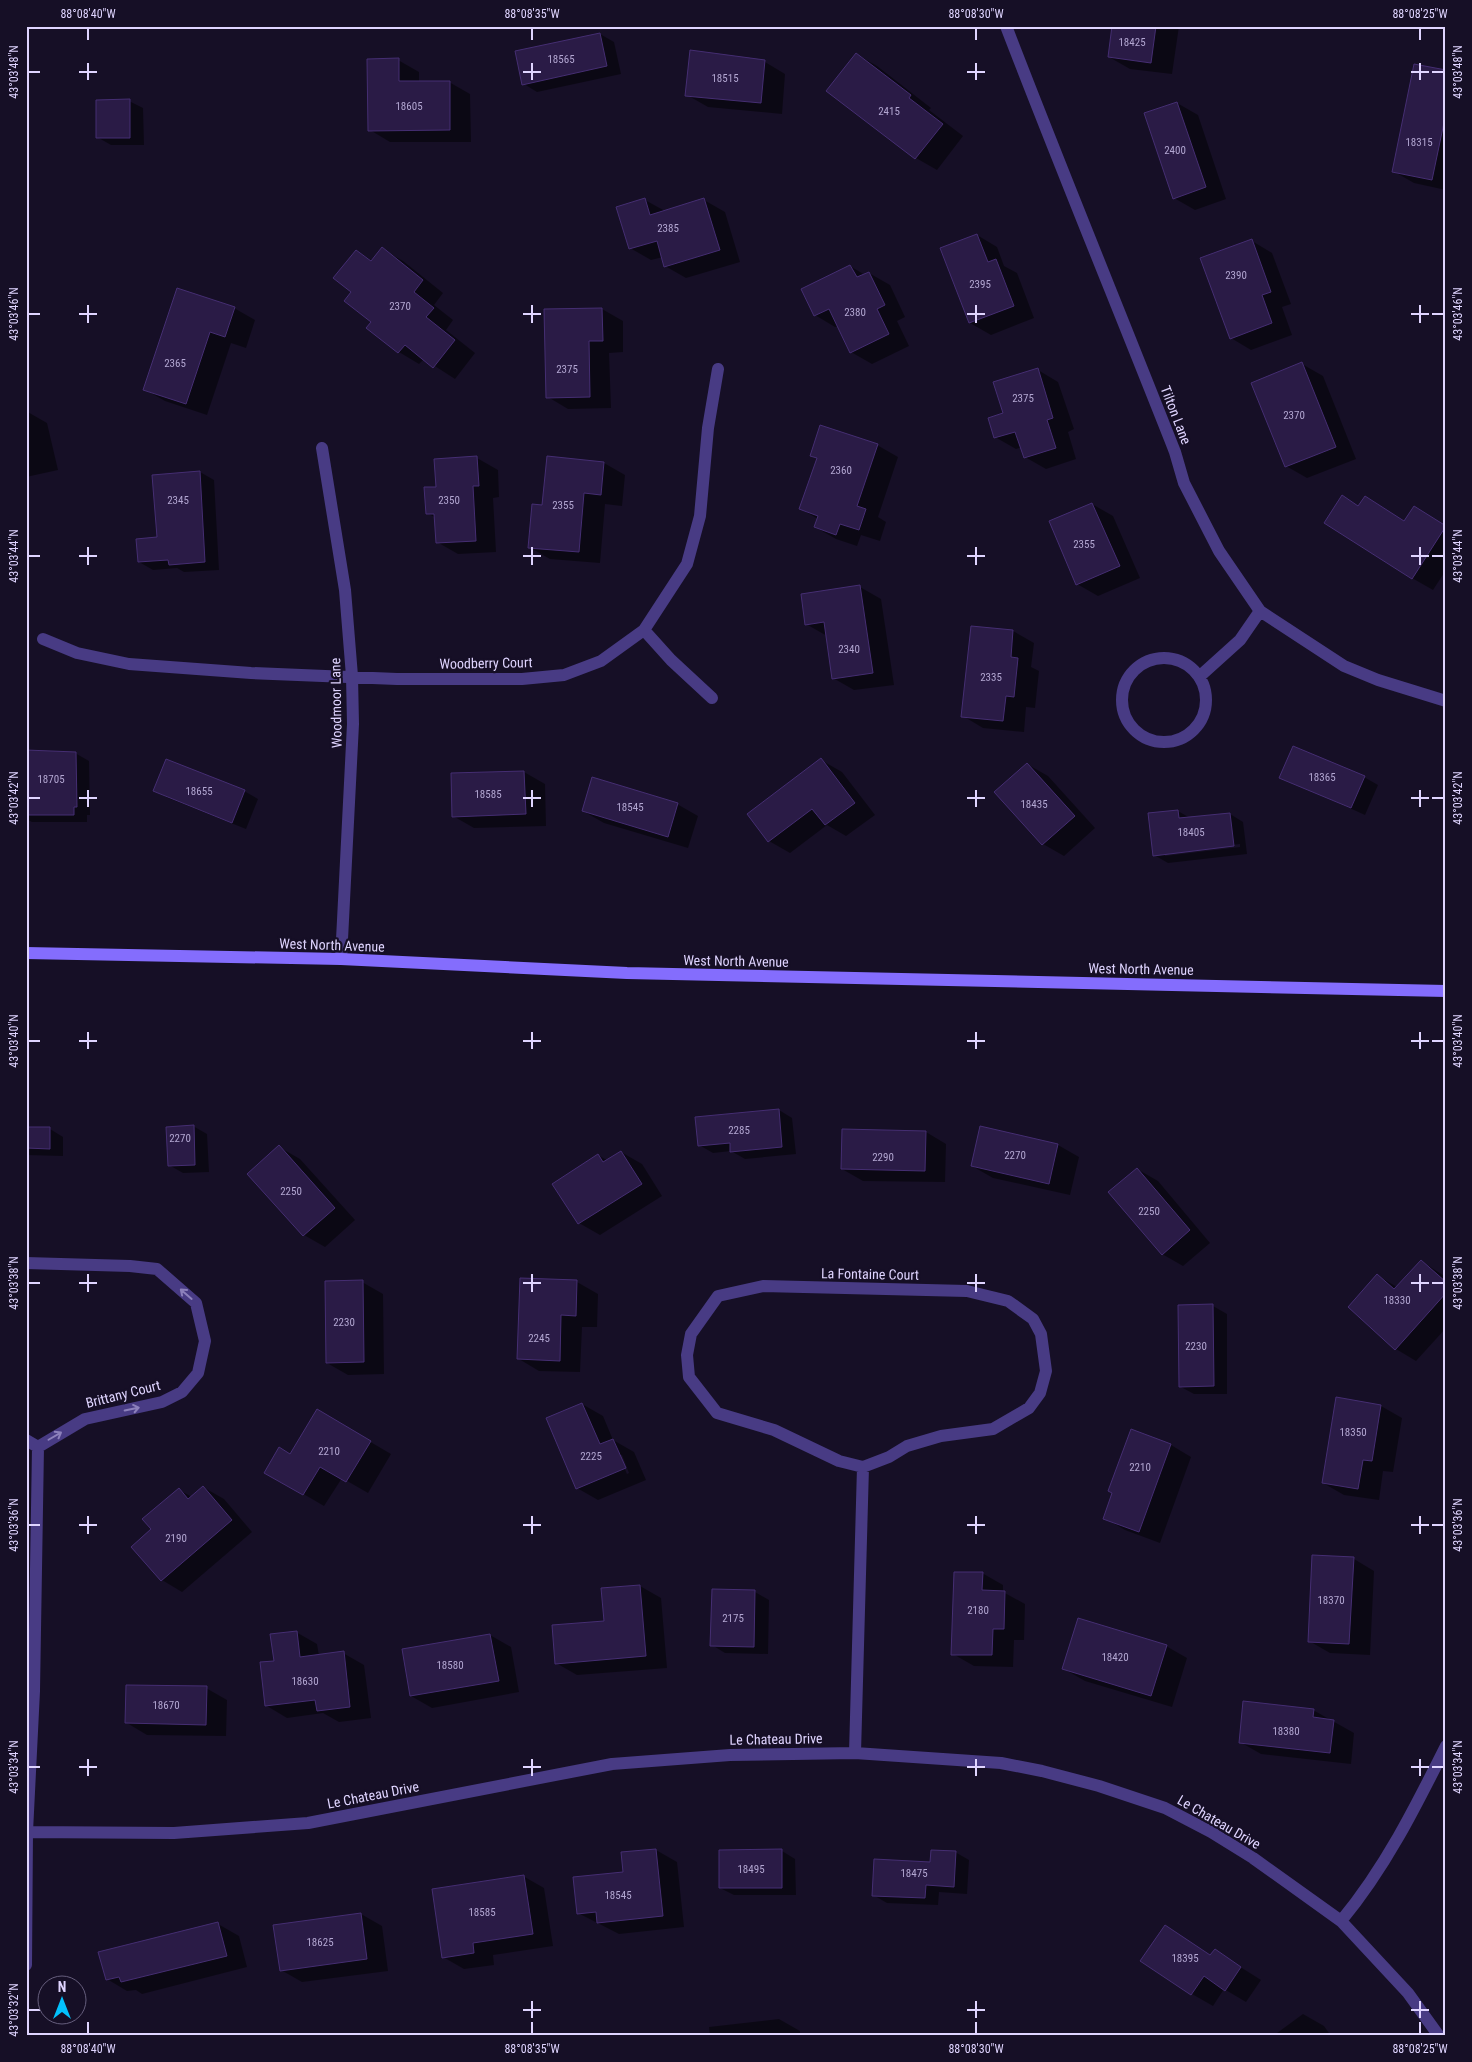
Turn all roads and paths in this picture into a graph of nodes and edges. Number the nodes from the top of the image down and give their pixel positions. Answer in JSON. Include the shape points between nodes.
{"nodes":[{"id":1,"x":1006,"y":26,"type":"edge"},
{"id":2,"x":718,"y":369,"type":"dead end"},
{"id":3,"x":322,"y":448,"type":"dead end"},
{"id":4,"x":1260,"y":611,"type":"junction"},
{"id":5,"x":644,"y":630,"type":"junction"},
{"id":6,"x":43,"y":639,"type":"dead end"},
{"id":7,"x":352,"y":676,"type":"junction"},
{"id":8,"x":1199,"y":677,"type":"junction"},
{"id":9,"x":712,"y":698,"type":"dead end"},
{"id":10,"x":1446,"y":701,"type":"edge"},
{"id":11,"x":26,"y":953,"type":"edge"},
{"id":12,"x":341,"y":959,"type":"junction"},
{"id":13,"x":1446,"y":991,"type":"edge"},
{"id":14,"x":26,"y":1263,"type":"edge"},
{"id":15,"x":26,"y":1440,"type":"edge"},
{"id":16,"x":38,"y":1447,"type":"junction"},
{"id":17,"x":863,"y":1467,"type":"junction"},
{"id":18,"x":1446,"y":1746,"type":"edge"},
{"id":19,"x":855,"y":1753,"type":"junction"},
{"id":20,"x":27,"y":1832,"type":"edge"},
{"id":21,"x":1341,"y":1921,"type":"junction"},
{"id":22,"x":26,"y":1965,"type":"edge"},
{"id":23,"x":1439,"y":2036,"type":"edge"}],
"edges":[{"from":1,"to":4,"type":"street","name":"Tilton Lane","via":[[1075,205],[1101,262],[1184,482],[1219,550]]},
{"from":2,"to":5,"type":"street","name":"Woodberry Court","via":[[708,428],[700,516],[687,564]]},
{"from":3,"to":7,"type":"street","name":"Woodmoor Lane","via":[[345,590]]},
{"from":4,"to":8,"type":"street","via":[[1240,640]]},
{"from":4,"to":10,"type":"street","name":"Tilton Lane","via":[[1344,666]]},
{"from":5,"to":7,"type":"street","name":"Woodberry Court","via":[[601,661],[564,675],[522,679]]},
{"from":5,"to":9,"type":"street"},
{"from":6,"to":7,"type":"street","name":"Woodberry Court","via":[[77,653],[128,664]]},
{"from":7,"to":12,"type":"street","name":"Woodmoor Lane","via":[[353,724]]},
{"from":8,"to":8,"type":"street","via":[[1189,666],[1176,660],[1162,658],[1137,668],[1127,679],[1122,692],[1126,720],[1135,731],[1159,742],[1173,742],[1186,736],[1196,728],[1206,703],[1205,689]]},
{"from":11,"to":12,"type":"main road","name":"West North Avenue"},
{"from":12,"to":13,"type":"main road","name":"West North Avenue","via":[[627,974]]},
{"from":16,"to":14,"type":"street","name":"Brittany Court","one_way":true,"via":[[85,1419],[162,1402],[182,1392],[198,1373],[205,1341],[196,1303],[157,1269]]},
{"from":15,"to":16,"type":"street"},
{"from":16,"to":20,"type":"street","via":[[34,1691]]},
{"from":17,"to":17,"type":"street","name":"La Fontaine Court","via":[[915,1443],[993,1429],[1029,1408],[1040,1393],[1046,1371],[1041,1334],[1033,1319],[1008,1300],[967,1291],[763,1286],[718,1296],[691,1334],[687,1355],[689,1377],[717,1413],[774,1430],[839,1461]]},
{"from":17,"to":19,"type":"street"},
{"from":18,"to":21,"type":"street","via":[[1390,1855]]},
{"from":19,"to":20,"type":"street","name":"Le Chateau Drive","via":[[730,1755],[612,1764],[308,1823],[174,1833]]},
{"from":19,"to":21,"type":"street","name":"Le Chateau Drive","via":[[1001,1763],[1042,1770],[1165,1808],[1253,1858]]},
{"from":20,"to":22,"type":"street"},
{"from":21,"to":23,"type":"street","name":"Le Chateau Drive","via":[[1408,1993]]}]}
